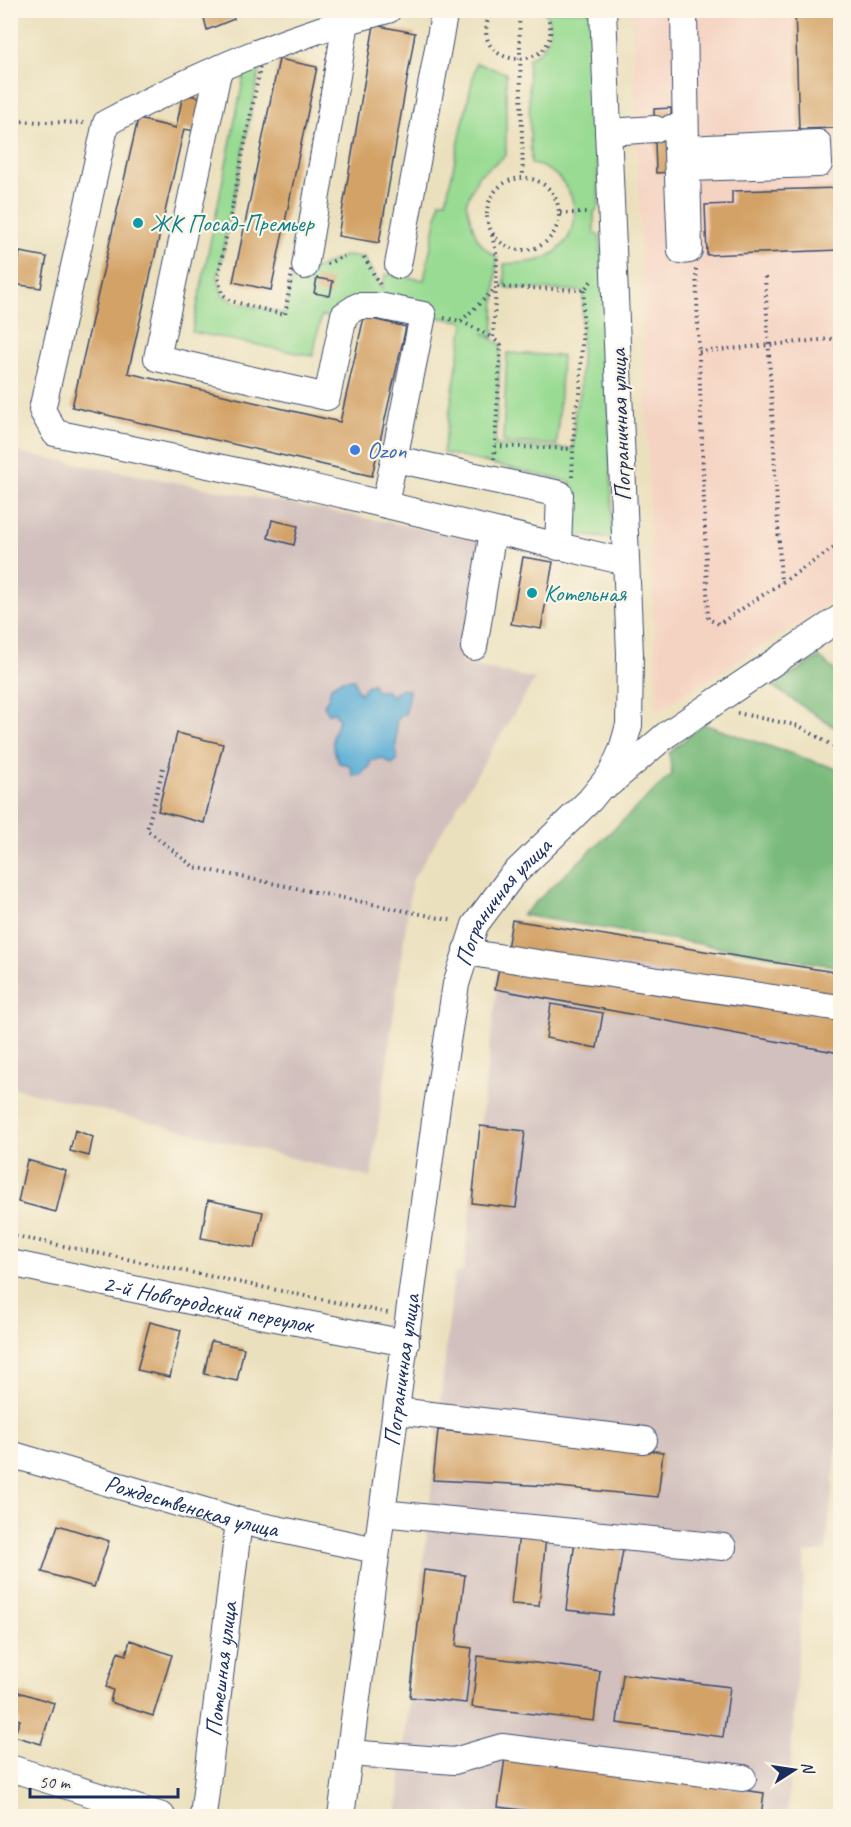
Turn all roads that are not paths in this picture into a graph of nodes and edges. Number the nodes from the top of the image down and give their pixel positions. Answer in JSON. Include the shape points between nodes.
{"nodes":[{"id":1,"x":388,"y":10,"type":"edge"},
{"id":2,"x":445,"y":10,"type":"edge"},
{"id":3,"x":603,"y":10,"type":"edge"},
{"id":4,"x":675,"y":10,"type":"edge"},
{"id":5,"x":684,"y":10,"type":"edge"},
{"id":6,"x":346,"y":22,"type":"junction"},
{"id":7,"x":219,"y":68,"type":"junction"},
{"id":8,"x":667,"y":128,"type":"junction"},
{"id":9,"x":608,"y":132,"type":"junction"},
{"id":10,"x":387,"y":261,"type":"road end"},
{"id":11,"x":305,"y":266,"type":"dead end"},
{"id":12,"x":394,"y":459,"type":"junction"},
{"id":13,"x":385,"y":504,"type":"junction"},
{"id":14,"x":493,"y":531,"type":"junction"},
{"id":15,"x":558,"y":547,"type":"junction"},
{"id":16,"x":626,"y":562,"type":"junction"},
{"id":17,"x":840,"y":618,"type":"edge"},
{"id":18,"x":474,"y":647,"type":"dead end"},
{"id":19,"x":590,"y":800,"type":"junction"},
{"id":20,"x":466,"y":950,"type":"junction"},
{"id":21,"x":840,"y":1008,"type":"edge"},
{"id":22,"x":10,"y":1263,"type":"edge"},
{"id":23,"x":405,"y":1343,"type":"junction"},
{"id":24,"x":397,"y":1411,"type":"junction"},
{"id":25,"x":645,"y":1440,"type":"dead end"},
{"id":26,"x":10,"y":1454,"type":"edge"},
{"id":27,"x":382,"y":1513,"type":"junction"},
{"id":28,"x":239,"y":1521,"type":"junction"},
{"id":29,"x":723,"y":1548,"type":"dead end"},
{"id":30,"x":376,"y":1550,"type":"junction"},
{"id":31,"x":349,"y":1753,"type":"junction"},
{"id":32,"x":10,"y":1768,"type":"edge"},
{"id":33,"x":743,"y":1778,"type":"dead end"},
{"id":34,"x":162,"y":1816,"type":"edge"},
{"id":35,"x":203,"y":1816,"type":"edge"},
{"id":36,"x":341,"y":1816,"type":"edge"}],
"edges":[{"from":1,"to":6,"type":"street"},
{"from":2,"to":10,"type":"street"},
{"from":3,"to":9,"type":"street","name":"Пограничная улица"},
{"from":4,"to":8,"type":"street"},
{"from":5,"to":8,"type":"street","via":[[686,148],[818,143],[819,164],[687,168],[689,250],[681,251]]},
{"from":6,"to":7,"type":"street"},
{"from":6,"to":11,"type":"street"},
{"from":7,"to":12,"type":"street","via":[[157,358],[327,397],[344,315],[358,306],[423,315]]},
{"from":7,"to":13,"type":"street","via":[[106,123],[42,410],[55,433]]},
{"from":8,"to":9,"type":"street"},
{"from":9,"to":16,"type":"street","name":"Пограничная улица"},
{"from":12,"to":13,"type":"street"},
{"from":12,"to":15,"type":"street","via":[[560,494]]},
{"from":13,"to":14,"type":"street"},
{"from":14,"to":15,"type":"street"},
{"from":14,"to":18,"type":"street"},
{"from":15,"to":16,"type":"street"},
{"from":16,"to":19,"type":"street","name":"Пограничная улица","via":[[629,725],[611,774]]},
{"from":17,"to":19,"type":"street","via":[[666,735]]},
{"from":19,"to":20,"type":"street","name":"Пограничная улица","via":[[511,877],[475,925]]},
{"from":20,"to":21,"type":"street"},
{"from":20,"to":23,"type":"street","name":"Пограничная улица","via":[[456,984],[440,1084]]},
{"from":22,"to":23,"type":"street","name":"2-й Новгородский переулок"},
{"from":23,"to":24,"type":"street","name":"Пограничная улица"},
{"from":24,"to":25,"type":"street"},
{"from":24,"to":27,"type":"street","name":"Пограничная улица"},
{"from":26,"to":28,"type":"street","name":"Рождественская улица"},
{"from":27,"to":29,"type":"street"},
{"from":27,"to":30,"type":"street","name":"Пограничная улица"},
{"from":28,"to":30,"type":"street","name":"Рождественская улица"},
{"from":28,"to":35,"type":"street","name":"Потешная улица"},
{"from":30,"to":31,"type":"street","name":"Пограничная улица"},
{"from":31,"to":33,"type":"street","via":[[454,1761],[502,1746]]},
{"from":31,"to":36,"type":"street","name":"Пограничная улица"},
{"from":32,"to":34,"type":"street"}]}
